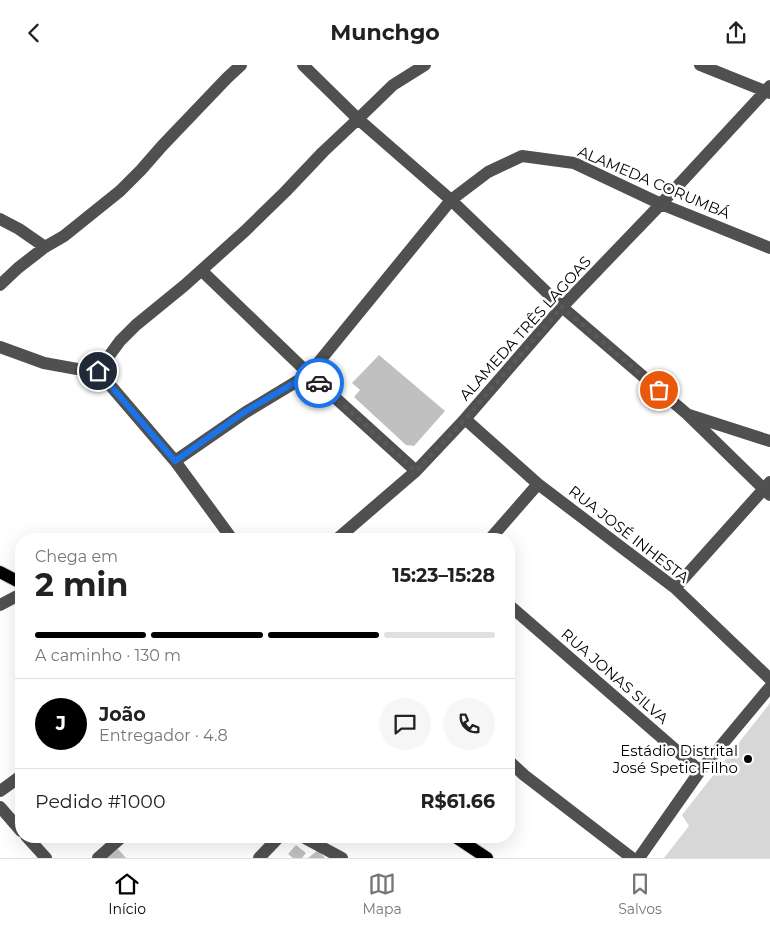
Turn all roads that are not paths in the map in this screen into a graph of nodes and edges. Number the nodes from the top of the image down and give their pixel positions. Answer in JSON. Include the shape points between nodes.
{"nodes":[{"id":1,"x":241,"y":65,"type":"edge"},
{"id":2,"x":303,"y":65,"type":"edge"},
{"id":3,"x":424,"y":65,"type":"edge"},
{"id":4,"x":700,"y":65,"type":"edge"},
{"id":5,"x":768,"y":90,"type":"edge"},
{"id":6,"x":358,"y":119,"type":"junction"},
{"id":7,"x":451,"y":200,"type":"junction"},
{"id":8,"x":660,"y":204,"type":"junction"},
{"id":9,"x":0,"y":219,"type":"edge"},
{"id":10,"x":45,"y":247,"type":"junction"},
{"id":11,"x":770,"y":248,"type":"edge"},
{"id":12,"x":202,"y":271,"type":"junction"},
{"id":13,"x":0,"y":285,"type":"edge"},
{"id":14,"x":562,"y":307,"type":"junction"},
{"id":15,"x":0,"y":347,"type":"edge"},
{"id":16,"x":98,"y":371,"type":"junction"},
{"id":17,"x":309,"y":374,"type":"junction"},
{"id":18,"x":687,"y":414,"type":"junction"},
{"id":19,"x":465,"y":419,"type":"junction"},
{"id":20,"x":770,"y":441,"type":"edge"},
{"id":21,"x":175,"y":461,"type":"junction"},
{"id":22,"x":416,"y":471,"type":"junction"},
{"id":23,"x":538,"y":483,"type":"junction"},
{"id":24,"x":768,"y":489,"type":"edge"},
{"id":25,"x":228,"y":533,"type":"edge"},
{"id":26,"x":344,"y":533,"type":"edge"},
{"id":27,"x":495,"y":533,"type":"edge"},
{"id":28,"x":0,"y":571,"type":"edge"},
{"id":29,"x":15,"y":580,"type":"edge"},
{"id":30,"x":675,"y":588,"type":"junction"},
{"id":31,"x":15,"y":597,"type":"edge"},
{"id":32,"x":0,"y":605,"type":"edge"},
{"id":33,"x":515,"y":610,"type":"edge"},
{"id":34,"x":770,"y":679,"type":"edge"},
{"id":35,"x":770,"y":687,"type":"edge"},
{"id":36,"x":515,"y":767,"type":"edge"},
{"id":37,"x":700,"y":771,"type":"junction"},
{"id":38,"x":15,"y":780,"type":"edge"},
{"id":39,"x":0,"y":791,"type":"edge"},
{"id":40,"x":0,"y":807,"type":"edge"},
{"id":41,"x":15,"y":824,"type":"edge"},
{"id":42,"x":32,"y":843,"type":"edge"},
{"id":43,"x":115,"y":843,"type":"edge"},
{"id":44,"x":273,"y":843,"type":"edge"},
{"id":45,"x":314,"y":843,"type":"edge"},
{"id":46,"x":464,"y":843,"type":"edge"},
{"id":47,"x":46,"y":858,"type":"edge"},
{"id":48,"x":98,"y":858,"type":"edge"},
{"id":49,"x":259,"y":858,"type":"edge"},
{"id":50,"x":342,"y":858,"type":"edge"},
{"id":51,"x":487,"y":858,"type":"edge"},
{"id":52,"x":632,"y":858,"type":"edge"},
{"id":53,"x":639,"y":858,"type":"edge"}],
"edges":[{"from":1,"to":10,"type":"street","via":[[120,191],[64,236]]},
{"from":2,"to":6,"type":"street"},
{"from":3,"to":6,"type":"street","via":[[393,85]]},
{"from":4,"to":5,"type":"street"},
{"from":5,"to":8,"type":"street","name":"ALAMEDA TRÊS LAGOAS"},
{"from":6,"to":7,"type":"street"},
{"from":6,"to":12,"type":"street"},
{"from":7,"to":8,"type":"street","name":"ALAMEDA CORUMBÁ","via":[[488,172],[522,155],[574,163]]},
{"from":7,"to":14,"type":"street"},
{"from":7,"to":17,"type":"street"},
{"from":8,"to":11,"type":"street","name":"ALAMEDA CORUMBÁ"},
{"from":8,"to":14,"type":"street","name":"ALAMEDA TRÊS LAGOAS"},
{"from":9,"to":10,"type":"street"},
{"from":10,"to":13,"type":"street"},
{"from":12,"to":16,"type":"street","via":[[136,325]]},
{"from":12,"to":17,"type":"street"},
{"from":14,"to":18,"type":"street"},
{"from":14,"to":19,"type":"street","name":"ALAMEDA TRÊS LAGOAS"},
{"from":15,"to":16,"type":"street","via":[[44,363]]},
{"from":16,"to":21,"type":"street"},
{"from":17,"to":21,"type":"street","via":[[246,411]]},
{"from":17,"to":22,"type":"street"},
{"from":18,"to":20,"type":"street"},
{"from":18,"to":24,"type":"street"},
{"from":19,"to":22,"type":"street","name":"ALAMEDA TRÊS LAGOAS"},
{"from":19,"to":23,"type":"street","name":"RUA JOSÉ INHESTA"},
{"from":21,"to":25,"type":"street"},
{"from":22,"to":26,"type":"street","name":"ALAMEDA TRÊS LAGOAS"},
{"from":23,"to":27,"type":"street"},
{"from":23,"to":30,"type":"street","name":"RUA JOSÉ INHESTA"},
{"from":24,"to":30,"type":"street"},
{"from":28,"to":29,"type":"main road"},
{"from":30,"to":34,"type":"street","name":"RUA JOSÉ INHESTA"},
{"from":31,"to":32,"type":"street"},
{"from":33,"to":37,"type":"street","name":"RUA JONAS SILVA"},
{"from":35,"to":37,"type":"street"},
{"from":36,"to":52,"type":"street"},
{"from":37,"to":53,"type":"street"},
{"from":38,"to":39,"type":"street"},
{"from":40,"to":41,"type":"street"},
{"from":42,"to":47,"type":"street"},
{"from":43,"to":48,"type":"street"},
{"from":44,"to":49,"type":"street"},
{"from":45,"to":50,"type":"street"},
{"from":46,"to":51,"type":"main road"}]}
